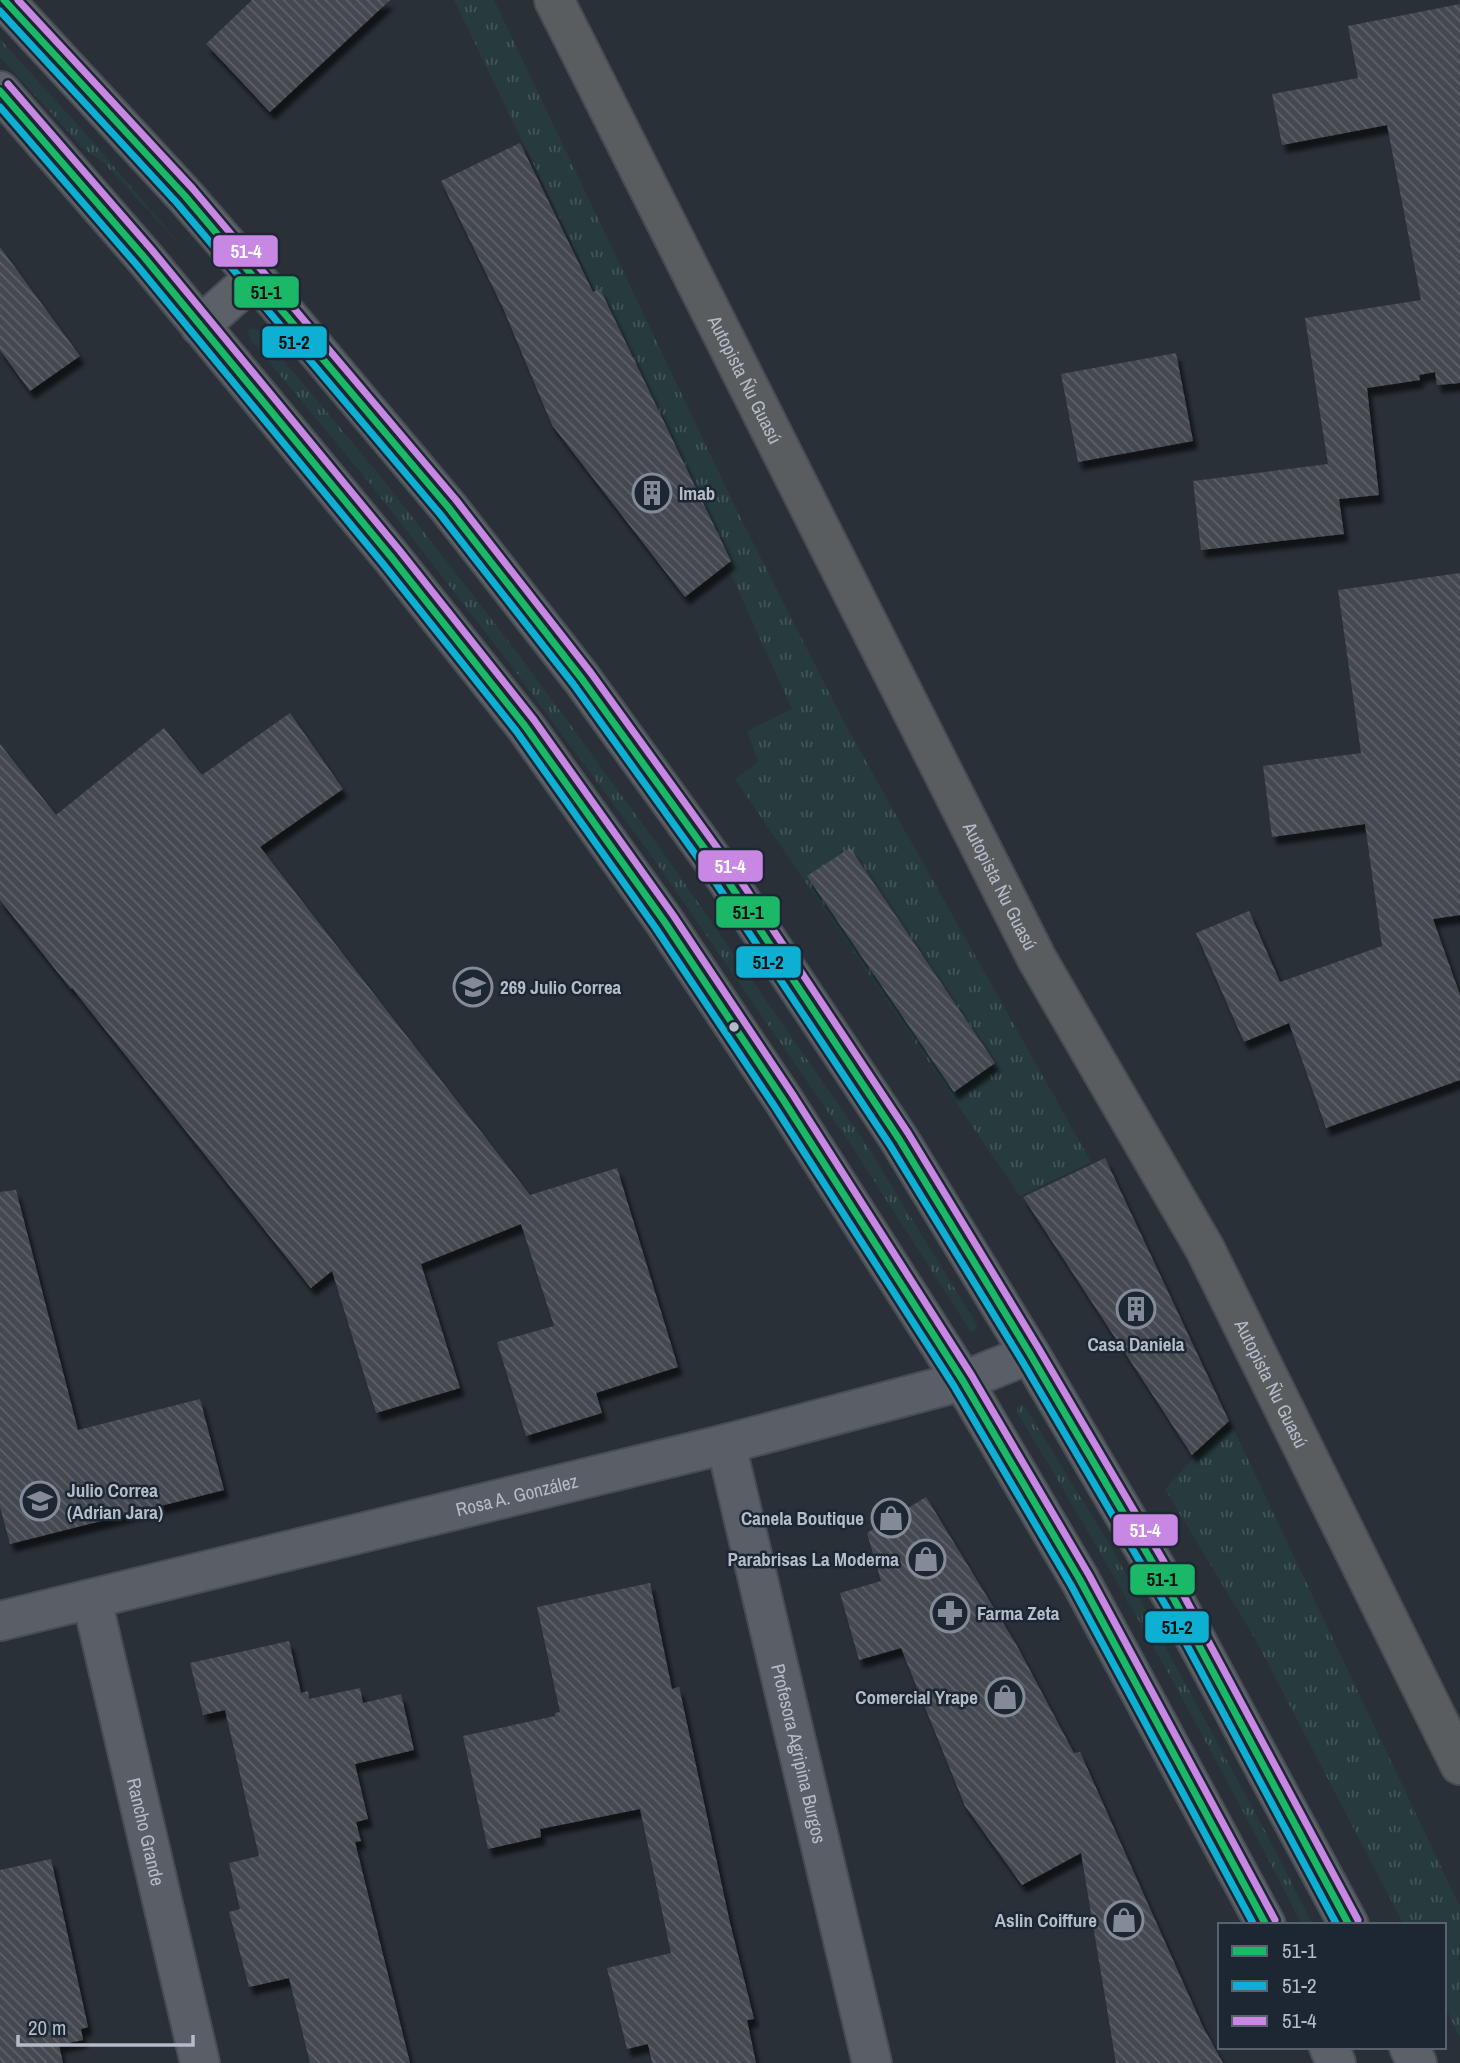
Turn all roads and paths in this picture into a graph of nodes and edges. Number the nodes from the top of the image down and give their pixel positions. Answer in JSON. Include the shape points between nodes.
{"nodes":[{"id":1,"x":4,"y":0,"type":"edge"},
{"id":2,"x":554,"y":0,"type":"edge"},
{"id":3,"x":0,"y":91,"type":"edge"},
{"id":4,"x":255,"y":277,"type":"junction"},
{"id":5,"x":200,"y":326,"type":"junction"},
{"id":6,"x":1030,"y":1354,"type":"junction"},
{"id":7,"x":963,"y":1381,"type":"junction"},
{"id":8,"x":726,"y":1444,"type":"junction"},
{"id":9,"x":92,"y":1600,"type":"junction"},
{"id":10,"x":0,"y":1621,"type":"edge"},
{"id":11,"x":1460,"y":1765,"type":"edge"},
{"id":12,"x":1265,"y":1923,"type":"edge"},
{"id":13,"x":1348,"y":1923,"type":"edge"},
{"id":14,"x":200,"y":2063,"type":"edge"},
{"id":15,"x":872,"y":2063,"type":"edge"}],
"edges":[{"from":1,"to":4,"type":"main road"},
{"from":2,"to":11,"type":"highway","name":"Autopista Ñu Guasú","via":[[1037,959],[1205,1249]]},
{"from":3,"to":5,"type":"main road"},
{"from":4,"to":5,"type":"main road"},
{"from":4,"to":6,"type":"main road","via":[[457,517],[582,679],[725,877],[899,1139]]},
{"from":5,"to":7,"type":"main road","via":[[525,726],[671,932]]},
{"from":6,"to":7,"type":"street","name":"Rosa A. González"},
{"from":6,"to":13,"type":"main road","via":[[1175,1601]]},
{"from":7,"to":8,"type":"street","name":"Rosa A. González"},
{"from":7,"to":12,"type":"main road","via":[[1080,1580]]},
{"from":8,"to":9,"type":"street","name":"Rosa A. González"},
{"from":8,"to":15,"type":"street","name":"Profesora Agripina Burgos"},
{"from":9,"to":10,"type":"street","name":"Rosa A. González"},
{"from":9,"to":14,"type":"street","name":"Rancho Grande"}]}
